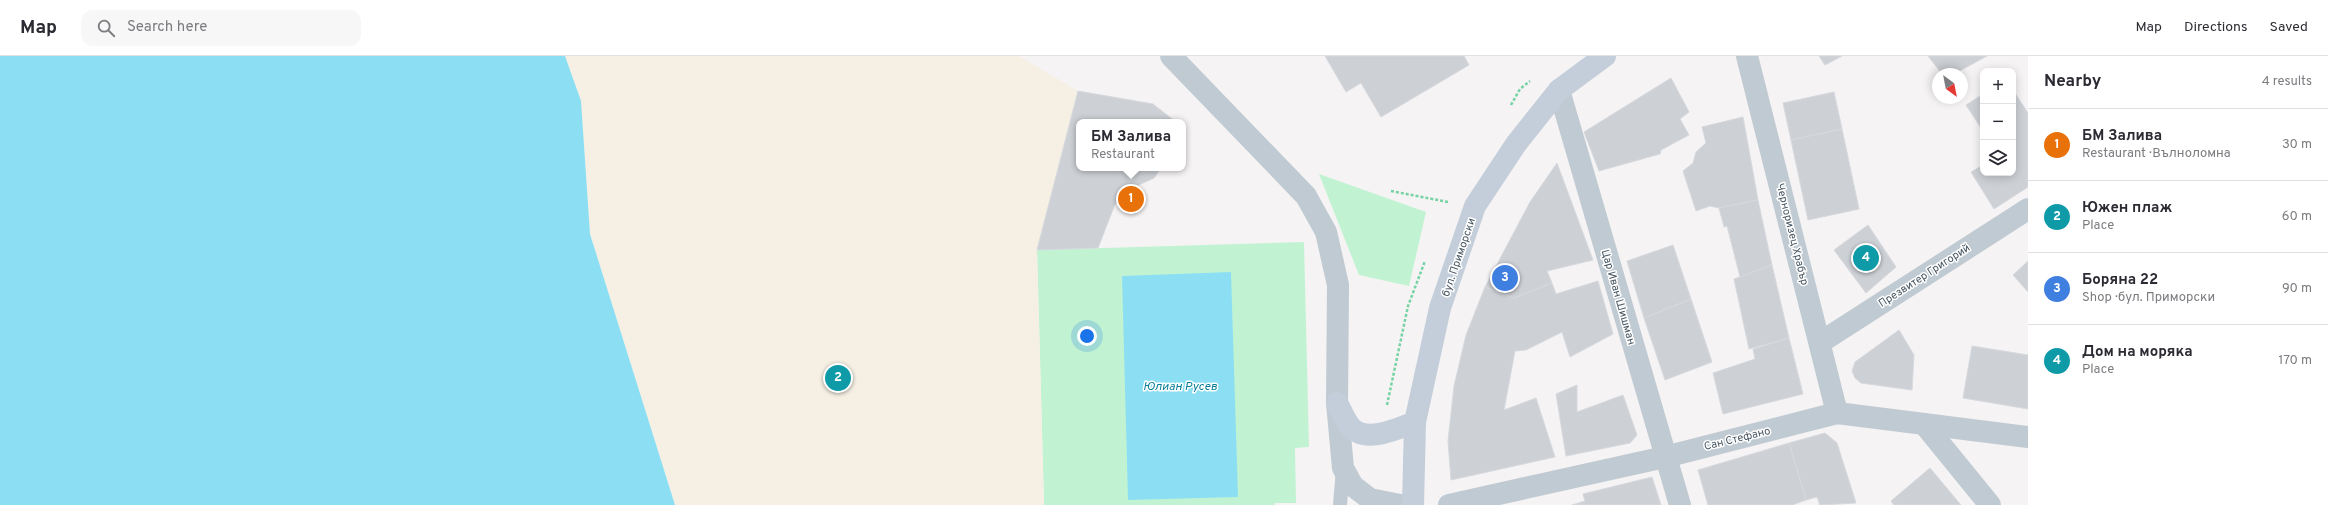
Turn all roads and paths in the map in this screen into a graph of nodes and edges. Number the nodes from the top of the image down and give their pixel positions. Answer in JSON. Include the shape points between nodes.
{"nodes":[{"id":1,"x":1605,"y":56,"type":"edge"},
{"id":2,"x":1747,"y":56,"type":"edge"},
{"id":3,"x":1178,"y":63,"type":"edge"},
{"id":4,"x":1559,"y":90,"type":"junction"},
{"id":5,"x":1391,"y":191,"type":"dead end"},
{"id":6,"x":1449,"y":202,"type":"dead end"},
{"id":7,"x":2028,"y":209,"type":"edge"},
{"id":8,"x":1821,"y":342,"type":"junction"},
{"id":9,"x":1337,"y":403,"type":"junction"},
{"id":10,"x":1837,"y":413,"type":"junction"},
{"id":11,"x":1415,"y":422,"type":"junction"},
{"id":12,"x":1924,"y":424,"type":"junction"},
{"id":13,"x":2028,"y":437,"type":"edge"},
{"id":14,"x":1665,"y":457,"type":"junction"},
{"id":15,"x":1343,"y":468,"type":"junction"},
{"id":16,"x":1340,"y":505,"type":"edge"},
{"id":17,"x":1400,"y":505,"type":"edge"},
{"id":18,"x":1413,"y":505,"type":"edge"},
{"id":19,"x":1449,"y":505,"type":"edge"},
{"id":20,"x":1680,"y":505,"type":"edge"},
{"id":21,"x":1990,"y":505,"type":"edge"}],
"edges":[{"from":1,"to":4,"type":"main road","name":"бул. Приморски"},
{"from":2,"to":8,"type":"street","name":"Черноризец Храбър"},
{"from":3,"to":9,"type":"street","via":[[1306,196],[1326,232],[1338,285]]},
{"from":4,"to":11,"type":"main road","name":"бул. Приморски","via":[[1516,144],[1475,206],[1440,308]]},
{"from":4,"to":14,"type":"street","name":"Цар Иван Шишман"},
{"from":5,"to":6,"type":"path"},
{"from":7,"to":8,"type":"street","name":"Презвитер Григорий"},
{"from":8,"to":10,"type":"street","name":"Черноризец Храбър"},
{"from":9,"to":11,"type":"main road","via":[[1349,426],[1365,434],[1380,435]]},
{"from":9,"to":15,"type":"street"},
{"from":10,"to":12,"type":"street","name":"Сан Стефано"},
{"from":10,"to":14,"type":"street","name":"Сан Стефано"},
{"from":11,"to":18,"type":"main road","name":"бул. Приморски"},
{"from":12,"to":13,"type":"street","name":"Сан Стефано"},
{"from":12,"to":21,"type":"street"},
{"from":14,"to":19,"type":"street","name":"Сан Стефано"},
{"from":14,"to":20,"type":"street","name":"Цар Иван Шишман"},
{"from":15,"to":16,"type":"lane"},
{"from":15,"to":17,"type":"street","via":[[1353,486],[1370,499]]}]}
